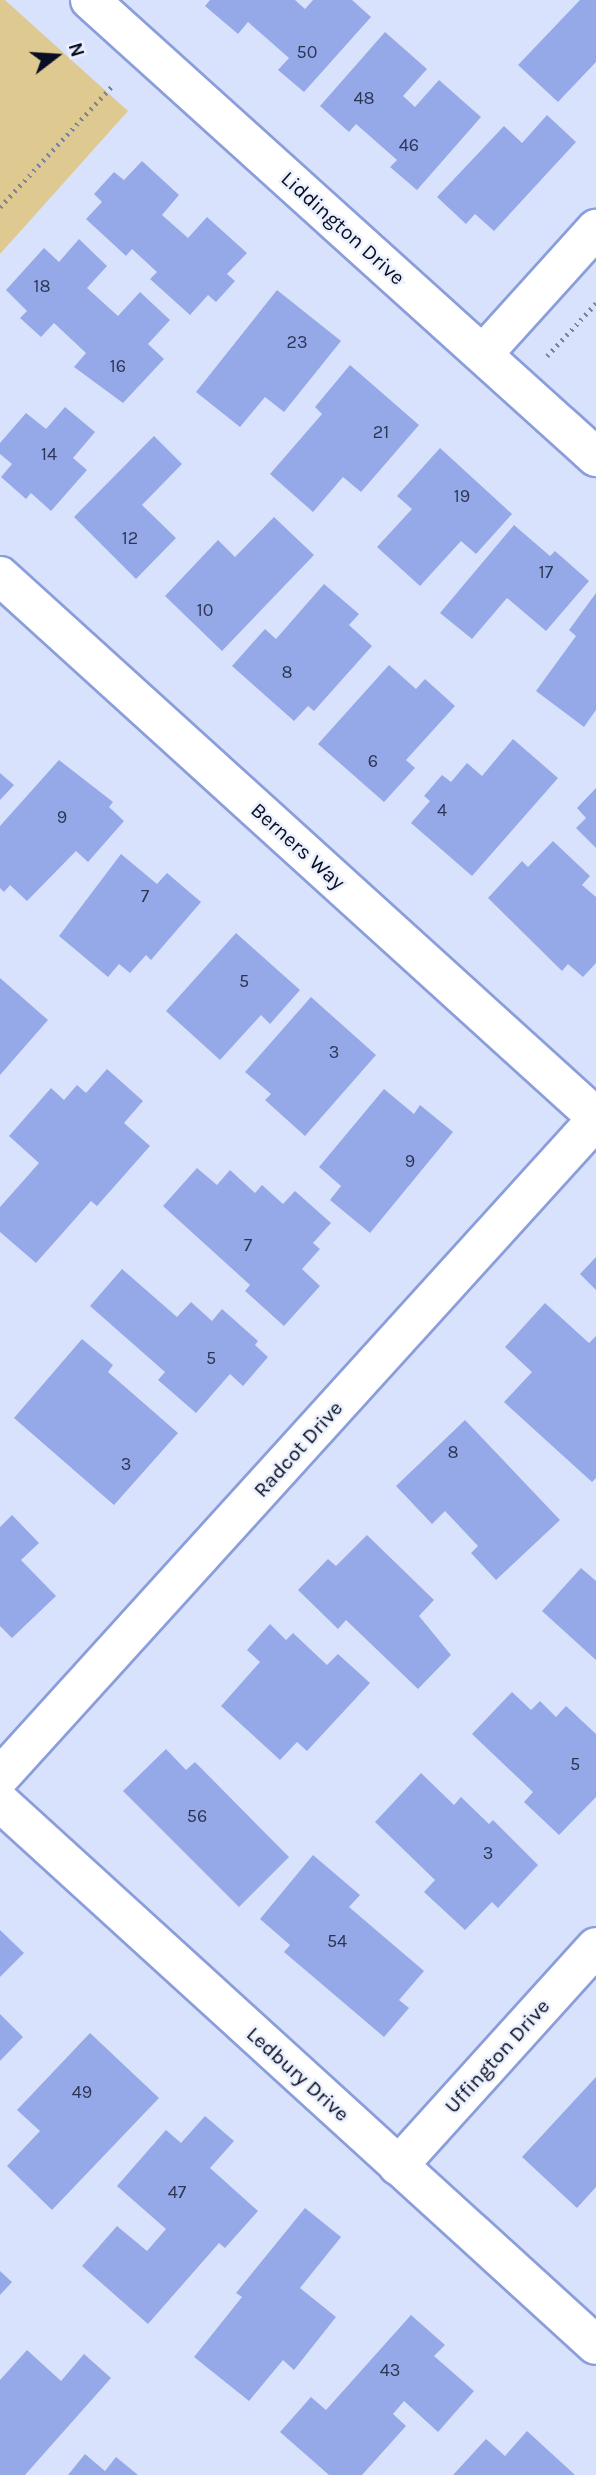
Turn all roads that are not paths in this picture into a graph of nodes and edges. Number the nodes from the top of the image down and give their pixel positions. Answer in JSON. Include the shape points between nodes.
{"nodes":[{"id":1,"x":90,"y":0,"type":"edge"},
{"id":2,"x":596,"y":229,"type":"edge"},
{"id":3,"x":483,"y":355,"type":"junction"},
{"id":4,"x":596,"y":457,"type":"edge"},
{"id":5,"x":0,"y":576,"type":"edge"},
{"id":6,"x":596,"y":1119,"type":"edge"},
{"id":7,"x":0,"y":1777,"type":"edge"},
{"id":8,"x":0,"y":1802,"type":"edge"},
{"id":9,"x":596,"y":1947,"type":"edge"},
{"id":10,"x":398,"y":2165,"type":"junction"},
{"id":11,"x":596,"y":2345,"type":"edge"}],
"edges":[{"from":1,"to":3,"type":"street","name":"Liddington Drive"},
{"from":2,"to":3,"type":"street"},
{"from":3,"to":4,"type":"street","name":"Liddington Drive"},
{"from":5,"to":6,"type":"street","name":"Berners Way"},
{"from":6,"to":7,"type":"street","name":"Radcot Drive"},
{"from":8,"to":10,"type":"street","name":"Ledbury Drive"},
{"from":9,"to":10,"type":"street","name":"Uffington Drive"},
{"from":10,"to":11,"type":"street","name":"Ledbury Drive"}]}
